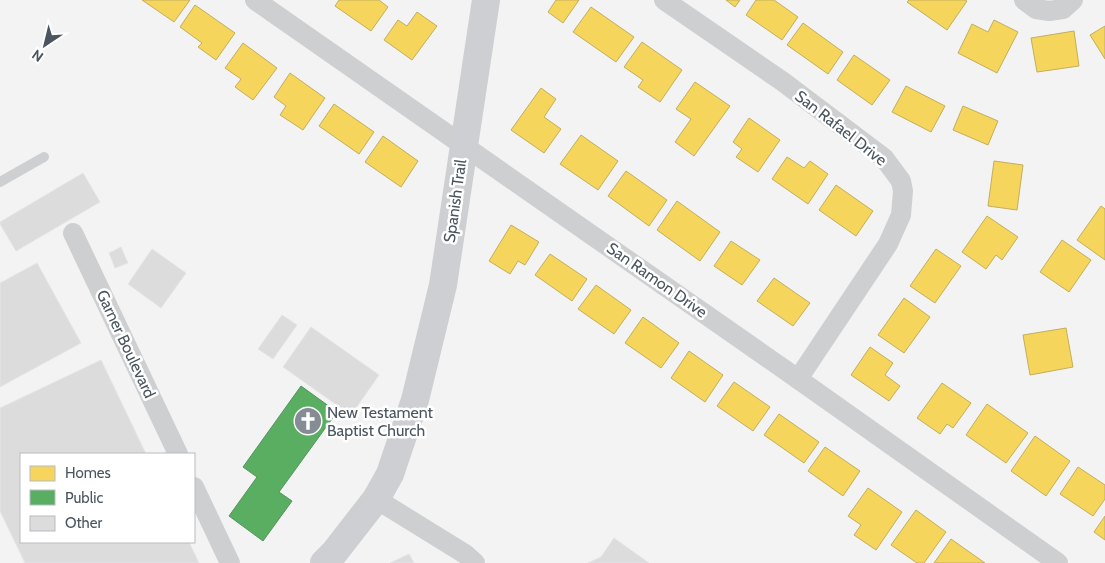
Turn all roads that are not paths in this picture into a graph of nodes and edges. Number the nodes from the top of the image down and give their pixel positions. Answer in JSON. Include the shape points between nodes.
{"nodes":[{"id":1,"x":255,"y":0,"type":"edge"},
{"id":2,"x":486,"y":0,"type":"edge"},
{"id":3,"x":664,"y":0,"type":"edge"},
{"id":4,"x":1024,"y":0,"type":"edge"},
{"id":5,"x":1073,"y":0,"type":"edge"},
{"id":6,"x":464,"y":145,"type":"junction"},
{"id":7,"x":44,"y":157,"type":"dead end"},
{"id":8,"x":0,"y":182,"type":"edge"},
{"id":9,"x":73,"y":234,"type":"dead end"},
{"id":10,"x":798,"y":379,"type":"junction"},
{"id":11,"x":178,"y":453,"type":"edge"},
{"id":12,"x":195,"y":489,"type":"edge"},
{"id":13,"x":376,"y":499,"type":"junction"},
{"id":14,"x":230,"y":563,"type":"edge"},
{"id":15,"x":324,"y":563,"type":"edge"},
{"id":16,"x":475,"y":563,"type":"edge"},
{"id":17,"x":1058,"y":563,"type":"edge"}],
"edges":[{"from":1,"to":6,"type":"street","name":"San Ramon Drive"},
{"from":2,"to":6,"type":"street","name":"Spanish Trail"},
{"from":3,"to":10,"type":"street","name":"San Rafael Drive","via":[[782,81],[884,158],[901,181],[901,215],[888,244]]},
{"from":4,"to":5,"type":"street","via":[[1049,11],[1063,9]]},
{"from":6,"to":10,"type":"street","name":"San Ramon Drive"},
{"from":6,"to":13,"type":"street","name":"Spanish Trail","via":[[443,286],[416,400],[390,474]]},
{"from":7,"to":8,"type":"lane"},
{"from":9,"to":11,"type":"street","name":"Garner Boulevard"},
{"from":10,"to":17,"type":"street","name":"San Ramon Drive"},
{"from":12,"to":14,"type":"street"},
{"from":13,"to":15,"type":"street","name":"Spanish Trail"},
{"from":13,"to":16,"type":"street"}]}
